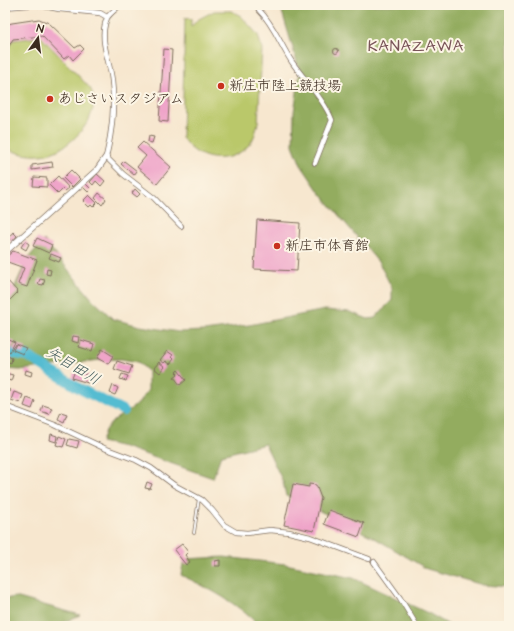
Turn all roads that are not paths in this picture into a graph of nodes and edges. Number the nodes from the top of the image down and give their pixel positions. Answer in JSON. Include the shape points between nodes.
{"nodes":[{"id":1,"x":29,"y":5,"type":"edge"},
{"id":2,"x":39,"y":5,"type":"edge"},
{"id":3,"x":120,"y":5,"type":"edge"},
{"id":4,"x":251,"y":5,"type":"edge"},
{"id":5,"x":5,"y":7,"type":"edge"},
{"id":6,"x":259,"y":10,"type":"joint"},
{"id":7,"x":108,"y":17,"type":"junction"},
{"id":8,"x":106,"y":157,"type":"junction"},
{"id":9,"x":315,"y":163,"type":"dead end"},
{"id":10,"x":180,"y":226,"type":"dead end"},
{"id":11,"x":5,"y":252,"type":"edge"},
{"id":12,"x":5,"y":406,"type":"edge"},
{"id":13,"x":199,"y":498,"type":"junction"},
{"id":14,"x":194,"y":533,"type":"dead end"},
{"id":15,"x":417,"y":626,"type":"edge"}],
"edges":[{"from":1,"to":5,"type":"street"},
{"from":2,"to":7,"type":"street","via":[[100,13]]},
{"from":3,"to":7,"type":"street"},
{"from":4,"to":6,"type":"lane"},
{"from":6,"to":9,"type":"street","via":[[269,20],[292,62],[328,110],[332,120]]},
{"from":7,"to":8,"type":"street","via":[[104,45],[112,80],[114,112]]},
{"from":8,"to":10,"type":"street","via":[[154,198]]},
{"from":8,"to":11,"type":"street","via":[[96,170]]},
{"from":12,"to":13,"type":"street","via":[[136,460]]},
{"from":13,"to":14,"type":"lane"},
{"from":13,"to":15,"type":"street","via":[[224,525],[236,532],[289,532],[372,560]]}]}
